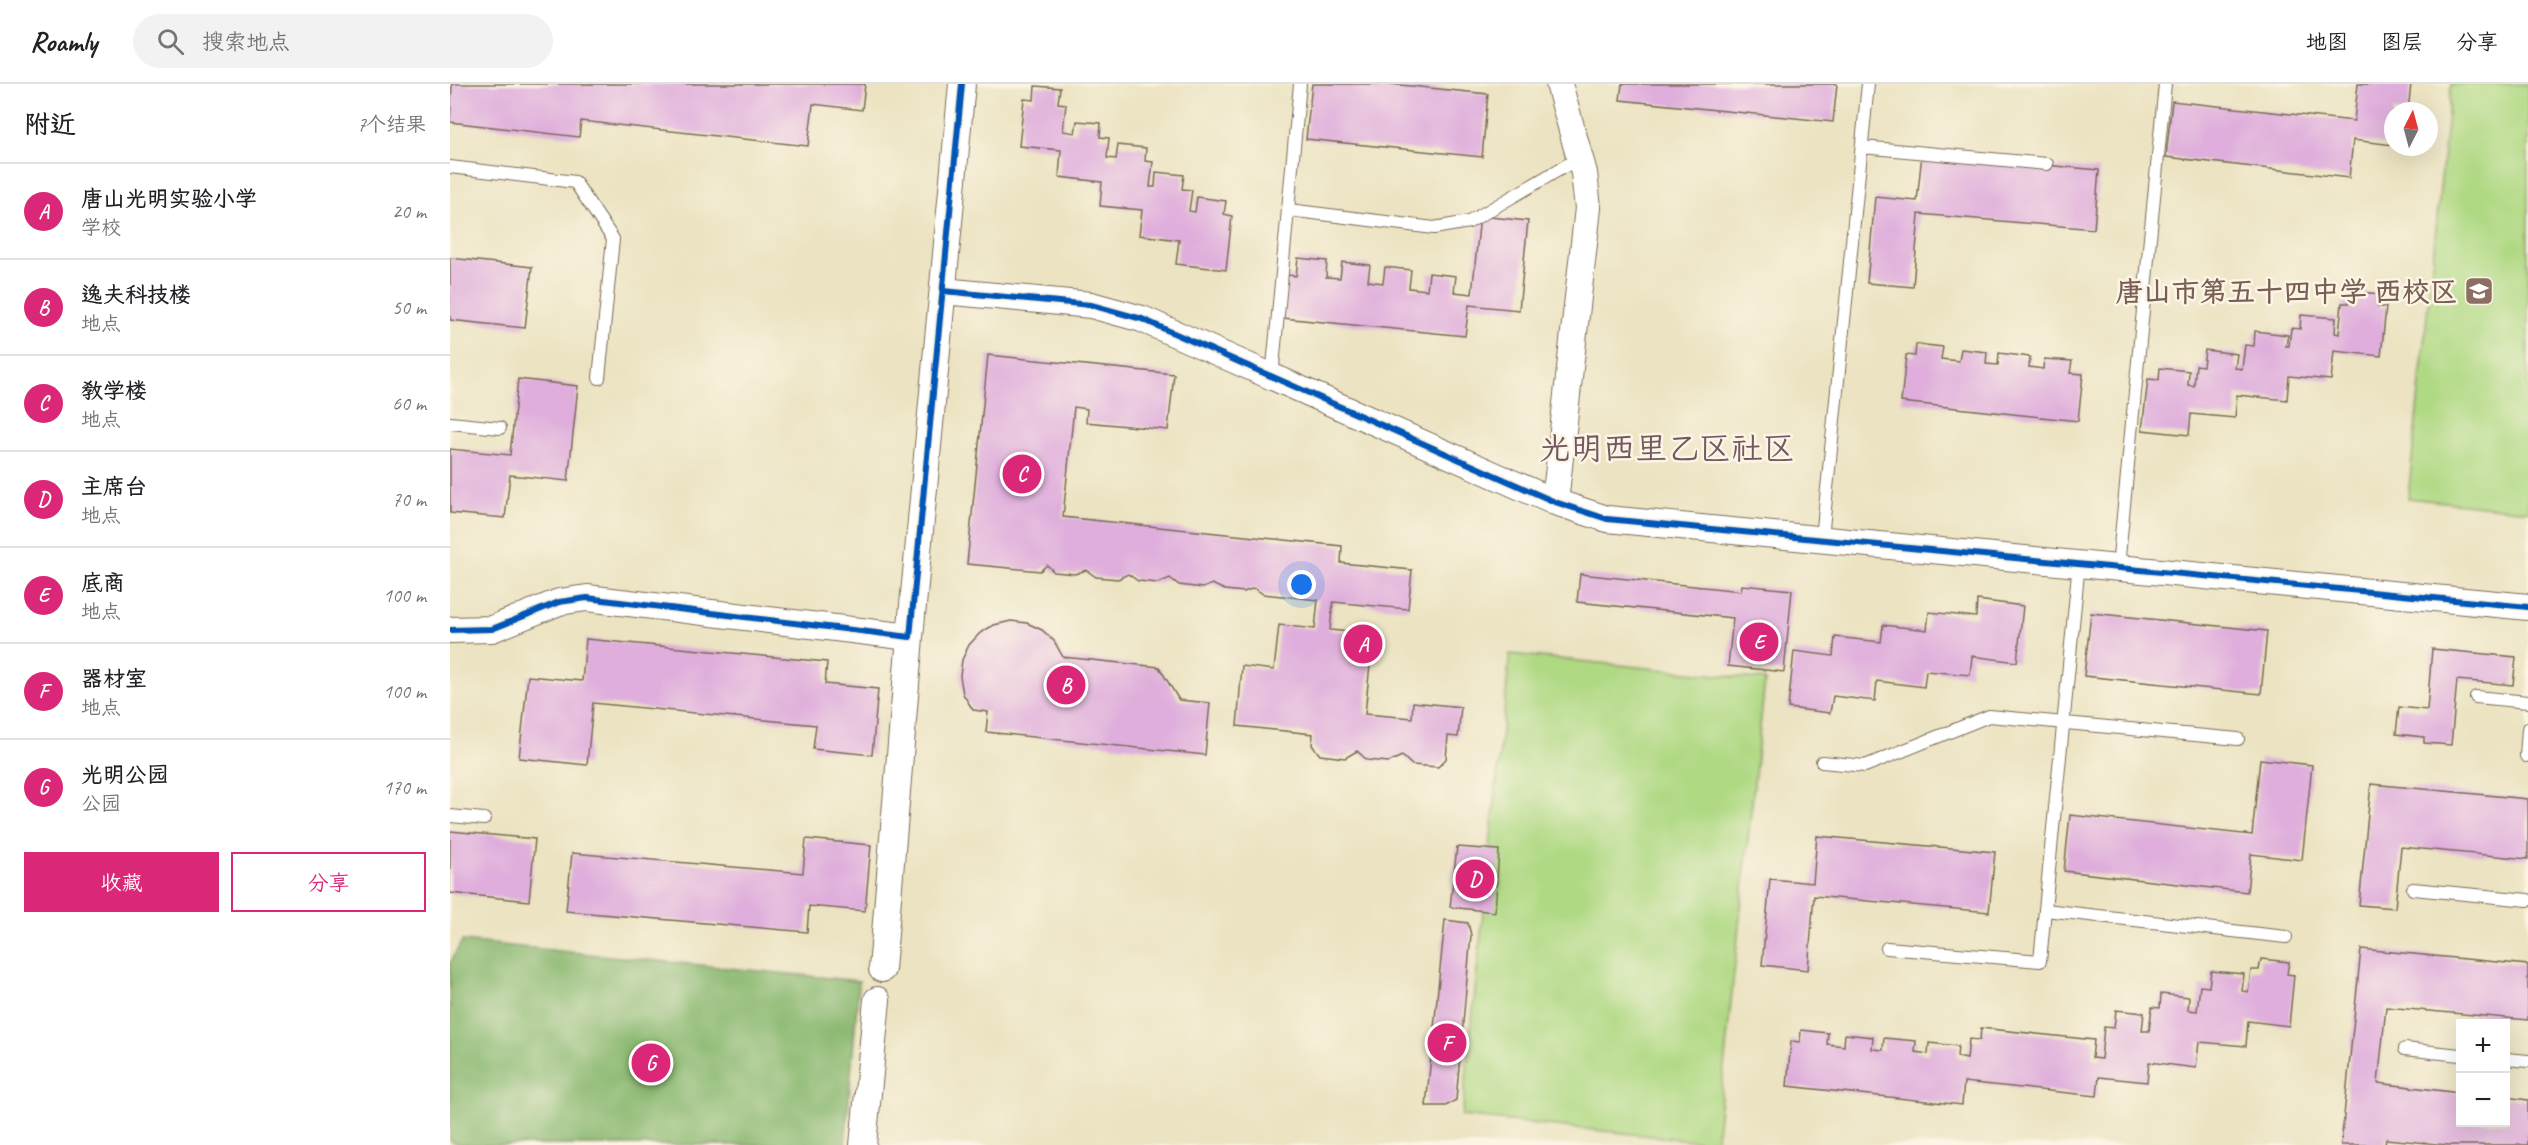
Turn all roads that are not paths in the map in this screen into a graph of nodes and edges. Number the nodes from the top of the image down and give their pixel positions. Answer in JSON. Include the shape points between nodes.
{"nodes":[{"id":1,"x":963,"y":84,"type":"edge"},
{"id":2,"x":1300,"y":84,"type":"edge"},
{"id":3,"x":1559,"y":84,"type":"edge"},
{"id":4,"x":1868,"y":84,"type":"edge"},
{"id":5,"x":2165,"y":84,"type":"edge"},
{"id":6,"x":1862,"y":147,"type":"junction"},
{"id":7,"x":1580,"y":158,"type":"junction"},
{"id":8,"x":2046,"y":164,"type":"dead end"},
{"id":9,"x":450,"y":166,"type":"edge"},
{"id":10,"x":1289,"y":210,"type":"junction"},
{"id":11,"x":943,"y":291,"type":"junction"},
{"id":12,"x":1272,"y":377,"type":"junction"},
{"id":13,"x":599,"y":378,"type":"dead end"},
{"id":14,"x":450,"y":423,"type":"edge"},
{"id":15,"x":500,"y":428,"type":"dead end"},
{"id":16,"x":1555,"y":502,"type":"junction"},
{"id":17,"x":1822,"y":538,"type":"junction"},
{"id":18,"x":2079,"y":563,"type":"junction"},
{"id":19,"x":2118,"y":567,"type":"junction"},
{"id":20,"x":2528,"y":607,"type":"edge"},
{"id":21,"x":450,"y":630,"type":"edge"},
{"id":22,"x":910,"y":637,"type":"junction"},
{"id":23,"x":2476,"y":697,"type":"dead end"},
{"id":24,"x":2528,"y":702,"type":"edge"},
{"id":25,"x":2064,"y":722,"type":"junction"},
{"id":26,"x":2528,"y":729,"type":"edge"},
{"id":27,"x":2238,"y":739,"type":"dead end"},
{"id":28,"x":2526,"y":756,"type":"dead end"},
{"id":29,"x":1822,"y":762,"type":"dead end"},
{"id":30,"x":450,"y":816,"type":"edge"},
{"id":31,"x":484,"y":819,"type":"dead end"},
{"id":32,"x":2414,"y":889,"type":"dead end"},
{"id":33,"x":2528,"y":900,"type":"edge"},
{"id":34,"x":2045,"y":910,"type":"junction"},
{"id":35,"x":2286,"y":937,"type":"dead end"},
{"id":36,"x":1887,"y":948,"type":"dead end"},
{"id":37,"x":882,"y":969,"type":"dead end"},
{"id":38,"x":877,"y":1000,"type":"dead end"},
{"id":39,"x":2405,"y":1049,"type":"dead end"},
{"id":40,"x":2456,"y":1055,"type":"edge"},
{"id":41,"x":2510,"y":1059,"type":"edge"},
{"id":42,"x":2528,"y":1061,"type":"edge"},
{"id":43,"x":863,"y":1145,"type":"edge"}],
"edges":[{"from":1,"to":11,"type":"street"},
{"from":2,"to":10,"type":"lane"},
{"from":3,"to":7,"type":"street"},
{"from":4,"to":6,"type":"lane"},
{"from":5,"to":19,"type":"lane"},
{"from":6,"to":8,"type":"lane"},
{"from":6,"to":17,"type":"lane"},
{"from":7,"to":10,"type":"lane","via":[[1469,222],[1434,228]]},
{"from":7,"to":16,"type":"street","via":[[1588,208]]},
{"from":9,"to":13,"type":"lane","via":[[574,182],[613,239]]},
{"from":10,"to":12,"type":"lane"},
{"from":11,"to":12,"type":"street","via":[[1091,305],[1142,319]]},
{"from":11,"to":22,"type":"street"},
{"from":12,"to":16,"type":"street"},
{"from":14,"to":15,"type":"lane"},
{"from":16,"to":17,"type":"street","via":[[1607,519]]},
{"from":17,"to":18,"type":"street"},
{"from":18,"to":19,"type":"street"},
{"from":18,"to":25,"type":"lane"},
{"from":19,"to":20,"type":"street"},
{"from":21,"to":22,"type":"street","via":[[492,629],[559,602],[587,598]]},
{"from":22,"to":37,"type":"street"},
{"from":23,"to":24,"type":"lane"},
{"from":25,"to":27,"type":"lane"},
{"from":25,"to":29,"type":"lane","via":[[1989,716],[1865,766]]},
{"from":25,"to":34,"type":"lane"},
{"from":26,"to":28,"type":"lane"},
{"from":30,"to":31,"type":"lane"},
{"from":32,"to":33,"type":"lane"},
{"from":34,"to":35,"type":"lane"},
{"from":34,"to":36,"type":"lane","via":[[2040,961]]},
{"from":38,"to":43,"type":"street"},
{"from":39,"to":40,"type":"lane"},
{"from":41,"to":42,"type":"lane"}]}
